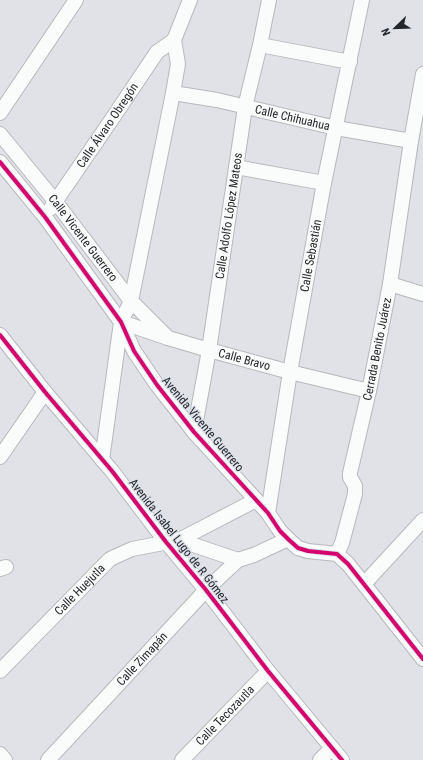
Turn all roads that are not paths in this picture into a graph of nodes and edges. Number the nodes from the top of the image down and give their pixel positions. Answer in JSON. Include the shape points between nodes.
{"nodes":[{"id":1,"x":76,"y":0,"type":"edge"},
{"id":2,"x":269,"y":0,"type":"edge"},
{"id":3,"x":362,"y":0,"type":"edge"},
{"id":4,"x":188,"y":1,"type":"edge"},
{"id":5,"x":174,"y":40,"type":"junction"},
{"id":6,"x":260,"y":45,"type":"junction"},
{"id":7,"x":350,"y":62,"type":"junction"},
{"id":8,"x":423,"y":74,"type":"edge"},
{"id":9,"x":173,"y":93,"type":"junction"},
{"id":10,"x":245,"y":107,"type":"junction"},
{"id":11,"x":0,"y":114,"type":"edge"},
{"id":12,"x":336,"y":128,"type":"junction"},
{"id":13,"x":0,"y":134,"type":"edge"},
{"id":14,"x":411,"y":141,"type":"junction"},
{"id":15,"x":0,"y":162,"type":"edge"},
{"id":16,"x":236,"y":167,"type":"junction"},
{"id":17,"x":324,"y":183,"type":"junction"},
{"id":18,"x":56,"y":201,"type":"junction"},
{"id":19,"x":45,"y":217,"type":"junction"},
{"id":20,"x":390,"y":284,"type":"junction"},
{"id":21,"x":423,"y":294,"type":"edge"},
{"id":22,"x":131,"y":301,"type":"junction"},
{"id":23,"x":121,"y":322,"type":"junction"},
{"id":24,"x":0,"y":336,"type":"edge"},
{"id":25,"x":168,"y":338,"type":"junction"},
{"id":26,"x":209,"y":350,"type":"junction"},
{"id":27,"x":290,"y":372,"type":"junction"},
{"id":28,"x":369,"y":391,"type":"junction"},
{"id":29,"x":45,"y":392,"type":"junction"},
{"id":30,"x":194,"y":432,"type":"junction"},
{"id":31,"x":0,"y":457,"type":"edge"},
{"id":32,"x":102,"y":460,"type":"junction"},
{"id":33,"x":256,"y":500,"type":"junction"},
{"id":34,"x":268,"y":513,"type":"junction"},
{"id":35,"x":423,"y":520,"type":"edge"},
{"id":36,"x":288,"y":539,"type":"junction"},
{"id":37,"x":173,"y":541,"type":"junction"},
{"id":38,"x":337,"y":554,"type":"junction"},
{"id":39,"x":238,"y":560,"type":"junction"},
{"id":40,"x":364,"y":584,"type":"junction"},
{"id":41,"x":206,"y":590,"type":"junction"},
{"id":42,"x":421,"y":652,"type":"edge"},
{"id":43,"x":0,"y":671,"type":"edge"},
{"id":44,"x":268,"y":671,"type":"junction"},
{"id":45,"x":332,"y":748,"type":"junction"},
{"id":46,"x":0,"y":754,"type":"edge"},
{"id":47,"x":5,"y":760,"type":"edge"},
{"id":48,"x":48,"y":760,"type":"edge"},
{"id":49,"x":182,"y":760,"type":"edge"},
{"id":50,"x":320,"y":760,"type":"edge"},
{"id":51,"x":342,"y":760,"type":"edge"}],
"edges":[{"from":1,"to":11,"type":"street"},
{"from":2,"to":6,"type":"street","name":"Calle Adolfo López Mateos"},
{"from":3,"to":7,"type":"street","name":"Calle Sebastián"},
{"from":4,"to":5,"type":"street"},
{"from":5,"to":9,"type":"street","via":[[178,64]]},
{"from":5,"to":18,"type":"street","name":"Calle Álvaro Obregón","via":[[157,52]]},
{"from":6,"to":7,"type":"street"},
{"from":6,"to":10,"type":"street","name":"Calle Adolfo López Mateos"},
{"from":7,"to":12,"type":"street","name":"Calle Sebastián"},
{"from":8,"to":14,"type":"street","name":"Cerrada Benito Juárez"},
{"from":9,"to":10,"type":"street","name":"Calle Chihuahua"},
{"from":9,"to":22,"type":"street"},
{"from":10,"to":12,"type":"street","name":"Calle Chihuahua"},
{"from":10,"to":16,"type":"street","name":"Calle Adolfo López Mateos"},
{"from":12,"to":14,"type":"street","name":"Calle Chihuahua"},
{"from":12,"to":17,"type":"street","name":"Calle Sebastián"},
{"from":13,"to":18,"type":"street","name":"Calle Vicente Guerrero"},
{"from":14,"to":20,"type":"street","name":"Cerrada Benito Juárez"},
{"from":15,"to":19,"type":"street","name":"Avenida Vicente Guerrero"},
{"from":16,"to":17,"type":"street"},
{"from":16,"to":26,"type":"street","name":"Calle Adolfo López Mateos"},
{"from":17,"to":27,"type":"street","name":"Calle Sebastián"},
{"from":18,"to":19,"type":"street","name":"Calle Álvaro Obregón"},
{"from":18,"to":22,"type":"street","name":"Calle Vicente Guerrero"},
{"from":19,"to":23,"type":"street","name":"Avenida Vicente Guerrero"},
{"from":20,"to":21,"type":"street"},
{"from":20,"to":28,"type":"street","name":"Cerrada Benito Juárez"},
{"from":22,"to":23,"type":"street"},
{"from":22,"to":25,"type":"street","name":"Calle Vicente Guerrero"},
{"from":23,"to":25,"type":"street","name":"Calle Bravo"},
{"from":23,"to":30,"type":"street","name":"Avenida Vicente Guerrero","via":[[134,351]]},
{"from":23,"to":32,"type":"street"},
{"from":24,"to":29,"type":"street","name":"Avenida Isabel Lugo de R Gómez"},
{"from":25,"to":26,"type":"street","name":"Calle Bravo"},
{"from":26,"to":27,"type":"street","name":"Calle Bravo"},
{"from":26,"to":30,"type":"street","name":"Calle Adolfo López Mateos"},
{"from":27,"to":28,"type":"street","name":"Calle Bravo"},
{"from":27,"to":34,"type":"street","name":"Calle Sebastián"},
{"from":28,"to":38,"type":"street","name":"Cerrada Benito Juárez","via":[[350,474],[355,494]]},
{"from":29,"to":31,"type":"street"},
{"from":29,"to":32,"type":"street","name":"Avenida Isabel Lugo de R Gómez"},
{"from":30,"to":33,"type":"street","name":"Avenida Vicente Guerrero"},
{"from":32,"to":37,"type":"street","name":"Avenida Isabel Lugo de R Gómez"},
{"from":33,"to":34,"type":"street","name":"Avenida Vicente Guerrero"},
{"from":33,"to":37,"type":"street","name":"Calle Huejutla"},
{"from":34,"to":36,"type":"street","name":"Avenida Vicente Guerrero"},
{"from":35,"to":40,"type":"street"},
{"from":36,"to":38,"type":"street","name":"Avenida Vicente Guerrero","via":[[298,548]]},
{"from":36,"to":39,"type":"street"},
{"from":37,"to":39,"type":"street"},
{"from":37,"to":41,"type":"street","name":"Avenida Isabel Lugo de R Gómez"},
{"from":37,"to":43,"type":"street","name":"Calle Huejutla","via":[[132,549],[110,559]]},
{"from":38,"to":40,"type":"street"},
{"from":39,"to":41,"type":"street","name":"Calle Zimapán"},
{"from":40,"to":42,"type":"street"},
{"from":41,"to":44,"type":"street","name":"Avenida Isabel Lugo de R Gómez"},
{"from":41,"to":48,"type":"street","name":"Calle Zimapán"},
{"from":44,"to":45,"type":"street","name":"Avenida Isabel Lugo de R Gómez"},
{"from":44,"to":49,"type":"street","name":"Calle Tecozautla"},
{"from":45,"to":50,"type":"street"},
{"from":45,"to":51,"type":"street","name":"Avenida Isabel Lugo de R Gómez"},
{"from":46,"to":47,"type":"street"}]}
